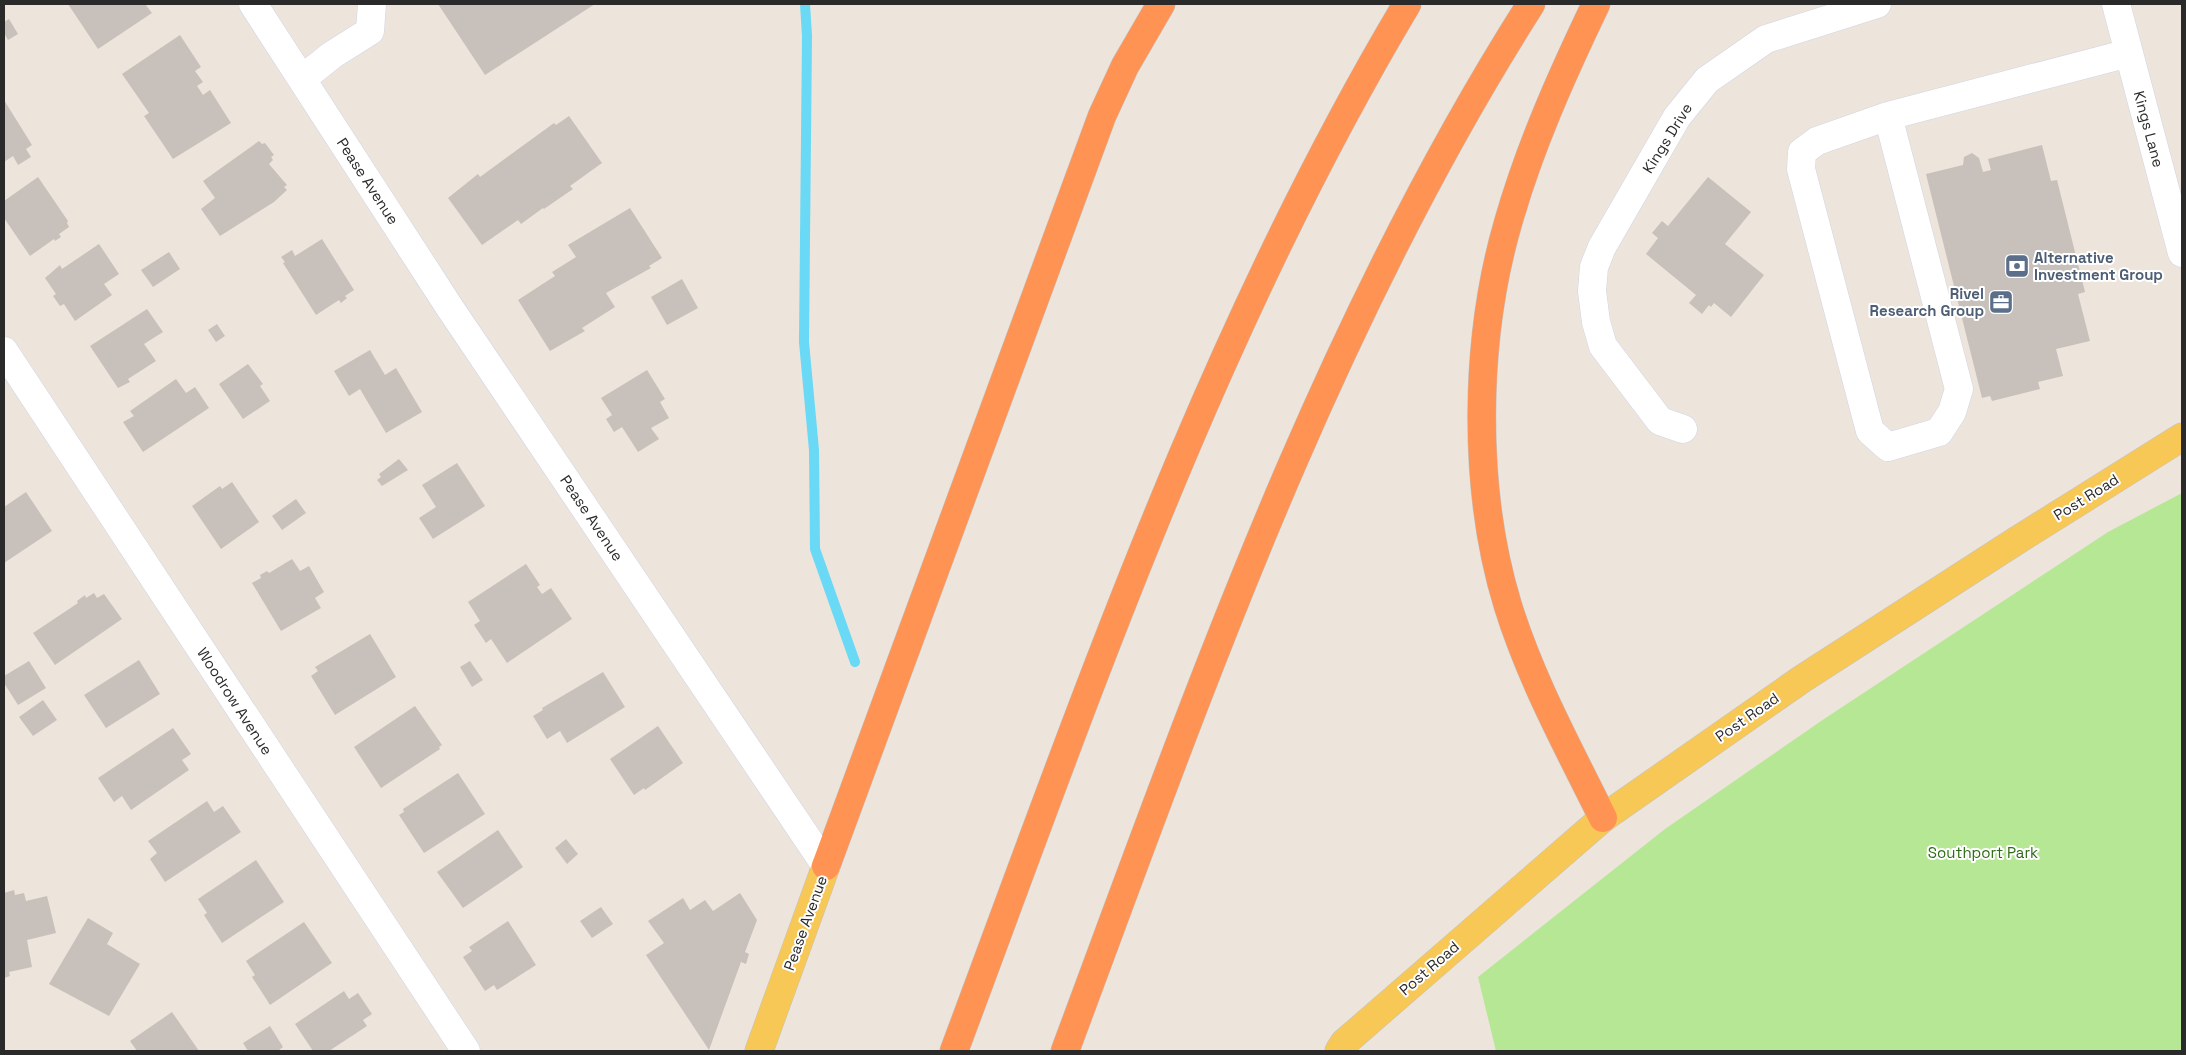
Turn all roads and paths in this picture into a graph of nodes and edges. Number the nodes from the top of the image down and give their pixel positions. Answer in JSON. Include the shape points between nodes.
{"nodes":[{"id":1,"x":253,"y":4,"type":"edge"},
{"id":2,"x":372,"y":4,"type":"edge"},
{"id":3,"x":1161,"y":4,"type":"edge"},
{"id":4,"x":1407,"y":4,"type":"edge"},
{"id":5,"x":1531,"y":4,"type":"edge"},
{"id":6,"x":1596,"y":4,"type":"edge"},
{"id":7,"x":1877,"y":4,"type":"edge"},
{"id":8,"x":2116,"y":4,"type":"edge"},
{"id":9,"x":2129,"y":53,"type":"junction"},
{"id":10,"x":302,"y":80,"type":"junction"},
{"id":11,"x":1888,"y":116,"type":"junction"},
{"id":12,"x":2182,"y":253,"type":"edge"},
{"id":13,"x":4,"y":351,"type":"edge"},
{"id":14,"x":1683,"y":428,"type":"dead end"},
{"id":15,"x":2182,"y":437,"type":"edge"},
{"id":16,"x":1603,"y":818,"type":"junction"},
{"id":17,"x":826,"y":866,"type":"junction"},
{"id":18,"x":1336,"y":1048,"type":"edge"},
{"id":19,"x":466,"y":1051,"type":"edge"},
{"id":20,"x":759,"y":1051,"type":"edge"},
{"id":21,"x":954,"y":1051,"type":"edge"},
{"id":22,"x":1065,"y":1051,"type":"edge"}],
"edges":[{"from":1,"to":10,"type":"street","name":"Pease Avenue"},
{"from":2,"to":10,"type":"street","via":[[370,31],[332,55]]},
{"from":3,"to":17,"type":"highway","via":[[1125,66],[1099,124]]},
{"from":4,"to":21,"type":"highway","via":[[1370,64],[1311,176],[1205,404],[1155,520]]},
{"from":5,"to":22,"type":"highway","via":[[1441,157],[1324,393],[1225,628]]},
{"from":6,"to":16,"type":"highway","via":[[1548,106],[1507,224],[1487,329],[1483,438],[1486,491],[1508,605],[1530,666]]},
{"from":7,"to":14,"type":"street","name":"Kings Drive","via":[[1766,39],[1708,80],[1676,117],[1602,247],[1594,267],[1592,292],[1603,346],[1660,421]]},
{"from":8,"to":9,"type":"street","name":"Kings Lane"},
{"from":9,"to":11,"type":"street"},
{"from":9,"to":12,"type":"street","name":"Kings Lane"},
{"from":10,"to":17,"type":"street","name":"Pease Avenue","via":[[450,308]]},
{"from":11,"to":11,"type":"street","via":[[1818,141],[1802,152],[1801,169],[1870,431],[1888,447],[1938,432],[1952,412],[1960,389]]},
{"from":13,"to":19,"type":"street","name":"Woodrow Avenue"},
{"from":15,"to":16,"type":"main road","name":"Post Road","via":[[1802,679]]},
{"from":16,"to":18,"type":"main road","name":"Post Road"},
{"from":17,"to":20,"type":"main road","name":"Pease Avenue"}]}
